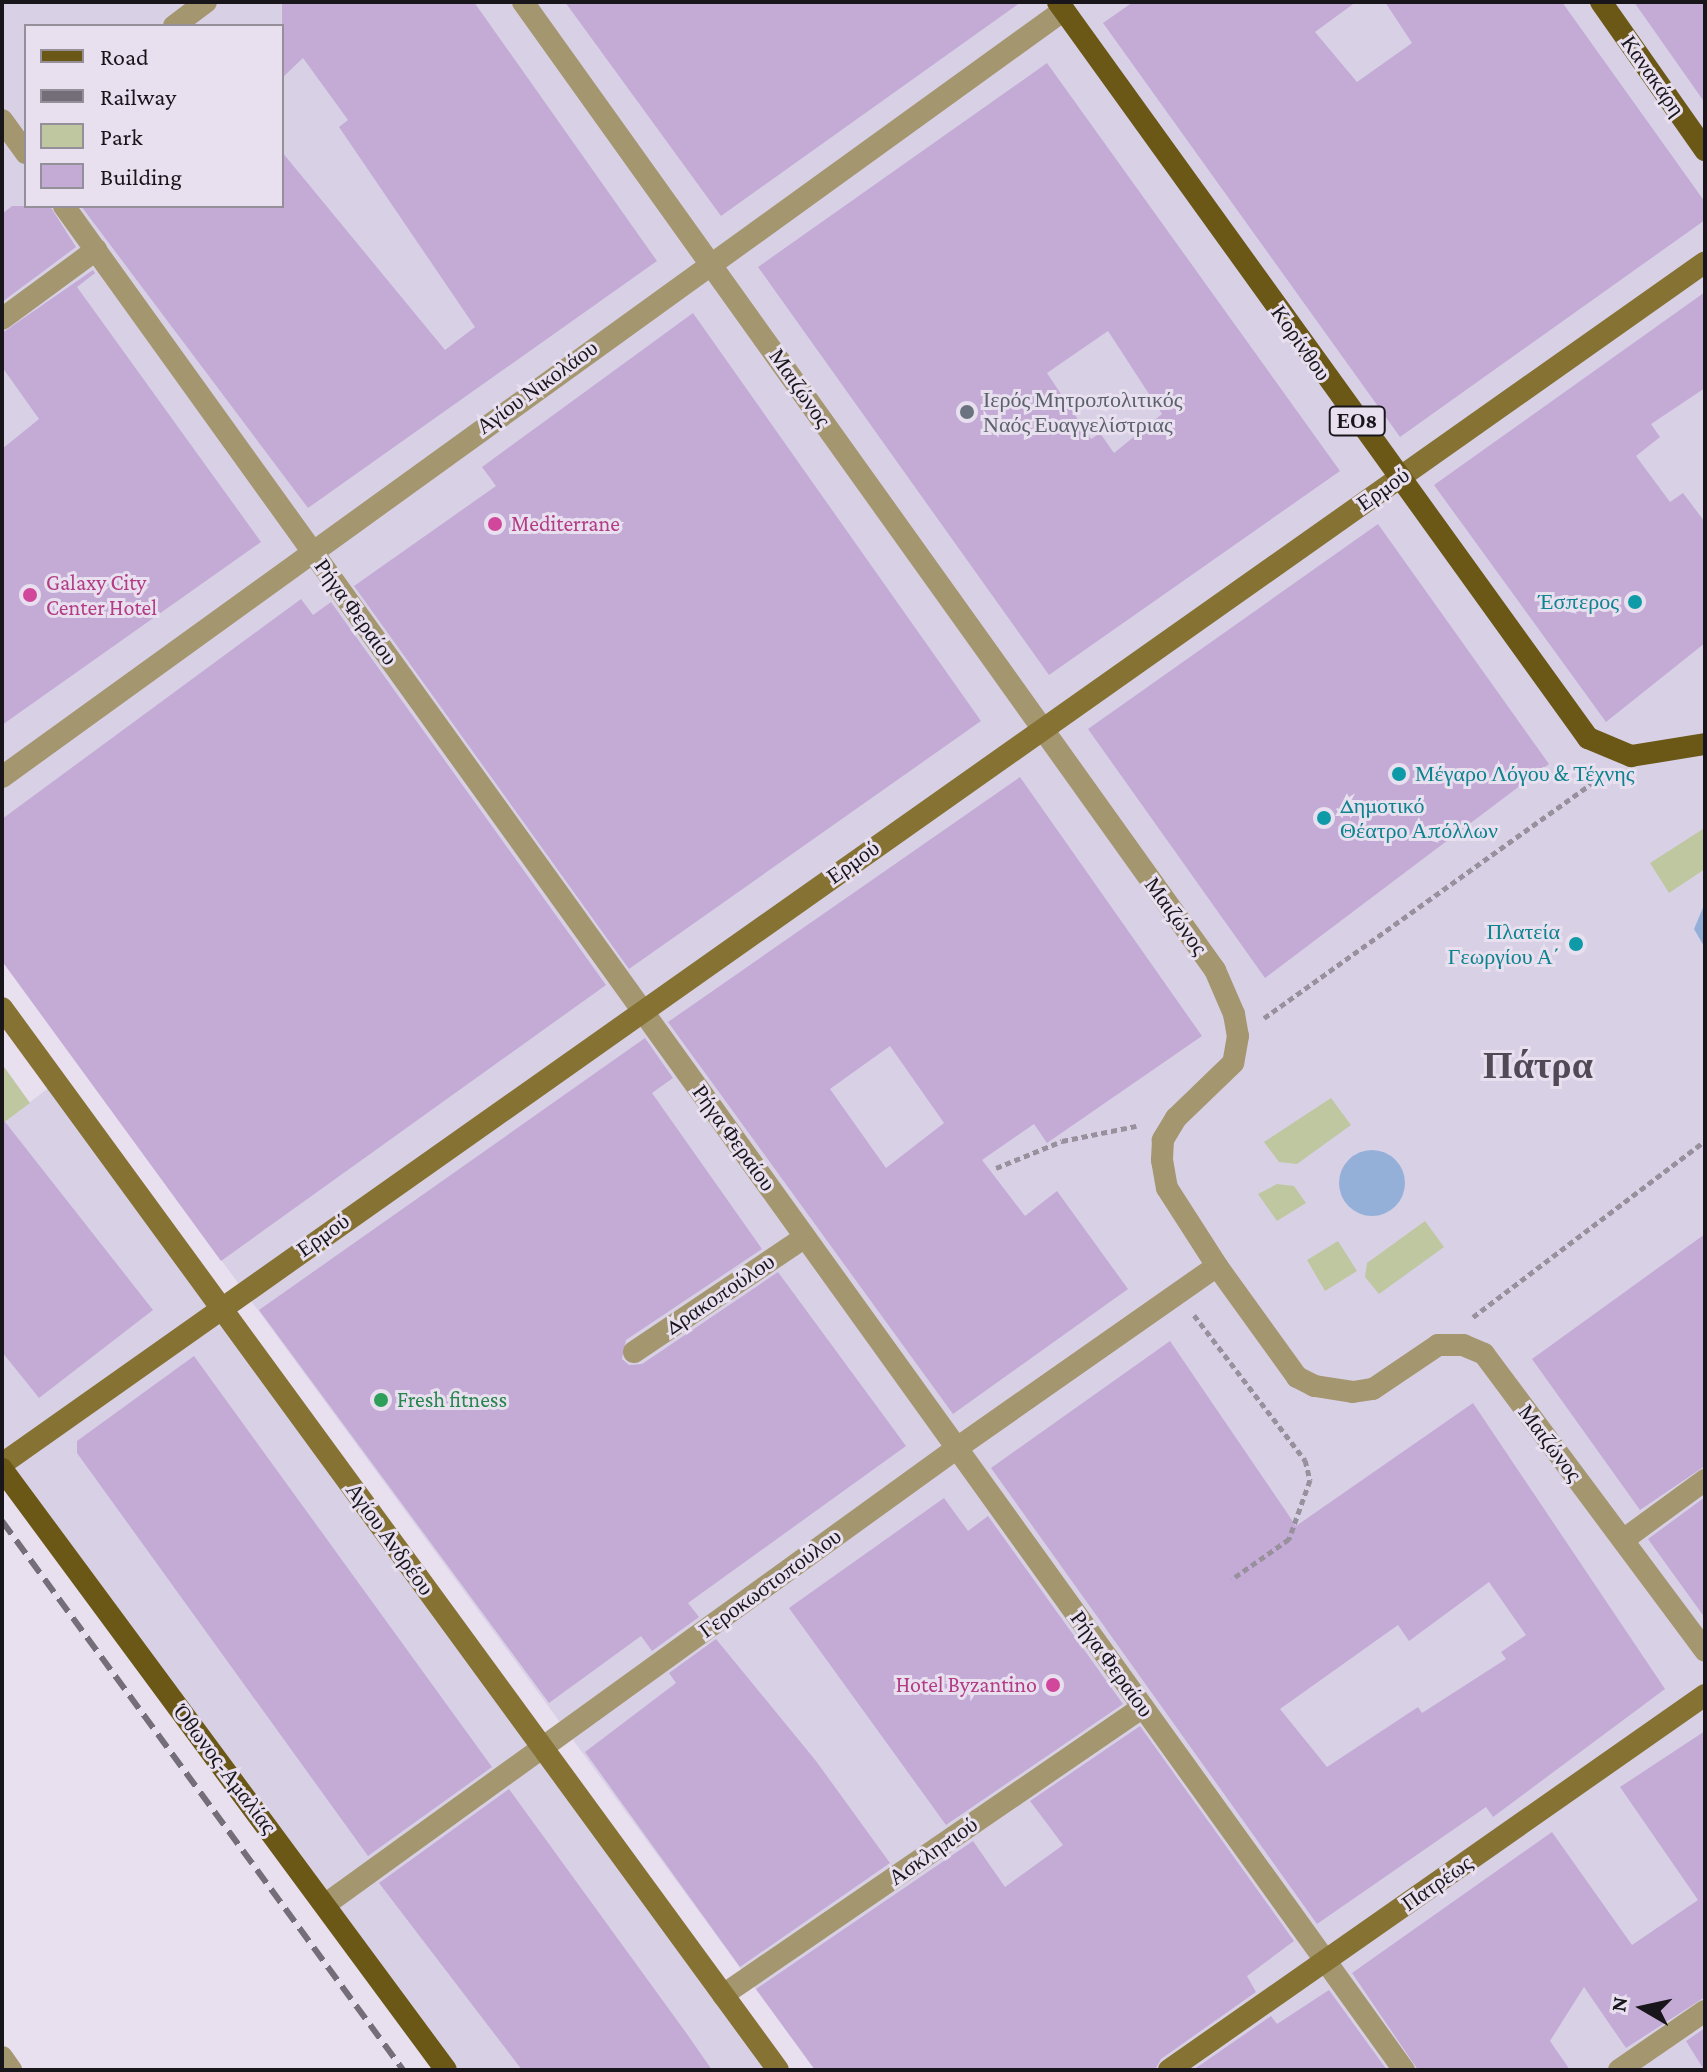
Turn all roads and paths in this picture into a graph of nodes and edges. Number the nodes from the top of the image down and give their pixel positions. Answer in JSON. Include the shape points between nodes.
{"nodes":[{"id":1,"x":206,"y":2,"type":"edge"},
{"id":2,"x":523,"y":2,"type":"edge"},
{"id":3,"x":1601,"y":2,"type":"edge"},
{"id":4,"x":1065,"y":5,"type":"edge"},
{"id":5,"x":177,"y":24,"type":"edge"},
{"id":6,"x":2,"y":120,"type":"edge"},
{"id":7,"x":23,"y":143,"type":"edge"},
{"id":8,"x":1705,"y":150,"type":"edge"},
{"id":9,"x":65,"y":208,"type":"edge"},
{"id":10,"x":96,"y":250,"type":"junction"},
{"id":11,"x":710,"y":262,"type":"junction"},
{"id":12,"x":1705,"y":262,"type":"edge"},
{"id":13,"x":2,"y":319,"type":"edge"},
{"id":14,"x":1397,"y":478,"type":"junction"},
{"id":15,"x":312,"y":550,"type":"junction"},
{"id":16,"x":1042,"y":728,"type":"junction"},
{"id":17,"x":1705,"y":744,"type":"edge"},
{"id":18,"x":1631,"y":756,"type":"junction"},
{"id":19,"x":2,"y":777,"type":"edge"},
{"id":20,"x":2,"y":1008,"type":"edge"},
{"id":21,"x":642,"y":1010,"type":"junction"},
{"id":22,"x":1238,"y":1036,"type":"junction"},
{"id":23,"x":1176,"y":1118,"type":"junction"},
{"id":24,"x":1705,"y":1141,"type":"edge"},
{"id":25,"x":996,"y":1168,"type":"dead end"},
{"id":26,"x":805,"y":1237,"type":"junction"},
{"id":27,"x":1217,"y":1266,"type":"junction"},
{"id":28,"x":1179,"y":1294,"type":"junction"},
{"id":29,"x":220,"y":1307,"type":"junction"},
{"id":30,"x":1438,"y":1345,"type":"junction"},
{"id":31,"x":634,"y":1352,"type":"dead end"},
{"id":32,"x":957,"y":1448,"type":"junction"},
{"id":33,"x":2,"y":1467,"type":"edge"},
{"id":34,"x":1705,"y":1480,"type":"edge"},
{"id":35,"x":1623,"y":1540,"type":"junction"},
{"id":36,"x":1232,"y":1579,"type":"dead end"},
{"id":37,"x":1705,"y":1651,"type":"edge"},
{"id":38,"x":1705,"y":1695,"type":"edge"},
{"id":39,"x":1143,"y":1707,"type":"junction"},
{"id":40,"x":543,"y":1748,"type":"junction"},
{"id":41,"x":326,"y":1904,"type":"junction"},
{"id":42,"x":1325,"y":1961,"type":"junction"},
{"id":43,"x":723,"y":1995,"type":"junction"},
{"id":44,"x":1705,"y":2011,"type":"edge"},
{"id":45,"x":2,"y":2057,"type":"edge"},
{"id":46,"x":11,"y":2070,"type":"edge"},
{"id":47,"x":446,"y":2070,"type":"edge"},
{"id":48,"x":778,"y":2070,"type":"edge"},
{"id":49,"x":1169,"y":2070,"type":"edge"},
{"id":50,"x":1404,"y":2070,"type":"edge"},
{"id":51,"x":1619,"y":2070,"type":"edge"}],
"edges":[{"from":1,"to":5,"type":"street"},
{"from":2,"to":11,"type":"street","name":"Μαιζώνος"},
{"from":3,"to":8,"type":"main road","name":"Κανακάρη"},
{"from":4,"to":11,"type":"street","name":"Αγίου Νικολάου"},
{"from":4,"to":14,"type":"main road","name":"Κορίνθου","number":"ΕΟ8"},
{"from":6,"to":7,"type":"street"},
{"from":9,"to":10,"type":"street","name":"Ρήγα Φεραίου"},
{"from":10,"to":13,"type":"street"},
{"from":10,"to":15,"type":"street","name":"Ρήγα Φεραίου"},
{"from":11,"to":15,"type":"street","name":"Αγίου Νικολάου"},
{"from":11,"to":16,"type":"street","name":"Μαιζώνος"},
{"from":12,"to":14,"type":"main road","name":"Ερμού"},
{"from":14,"to":16,"type":"main road","name":"Ερμού"},
{"from":14,"to":18,"type":"main road","name":"Κορίνθου","number":"ΕΟ8","via":[[1588,738]]},
{"from":15,"to":19,"type":"street","name":"Αγίου Νικολάου"},
{"from":15,"to":21,"type":"street","name":"Ρήγα Φεραίου"},
{"from":16,"to":21,"type":"main road","name":"Ερμού"},
{"from":16,"to":22,"type":"street","name":"Μαιζώνος","via":[[1215,970]]},
{"from":17,"to":18,"type":"main road"},
{"from":18,"to":22,"type":"path"},
{"from":20,"to":29,"type":"main road","name":"Αγίου Ανδρέου"},
{"from":21,"to":26,"type":"street","name":"Ρήγα Φεραίου"},
{"from":21,"to":29,"type":"main road","name":"Ερμού"},
{"from":22,"to":23,"type":"street","via":[[1233,1063]]},
{"from":23,"to":25,"type":"path","via":[[1062,1141]]},
{"from":23,"to":27,"type":"street","via":[[1163,1140],[1167,1188]]},
{"from":24,"to":30,"type":"path"},
{"from":26,"to":31,"type":"street","name":"Δρακοπούλου"},
{"from":26,"to":32,"type":"street","name":"Ρήγα Φεραίου"},
{"from":27,"to":28,"type":"street","name":"Γεροκωστοπούλου"},
{"from":27,"to":30,"type":"street","via":[[1297,1377],[1315,1386],[1353,1392],[1373,1389]]},
{"from":28,"to":32,"type":"street","name":"Γεροκωστοπούλου"},
{"from":28,"to":36,"type":"path","via":[[1305,1460],[1310,1480],[1289,1539]]},
{"from":29,"to":33,"type":"main road","name":"Ερμού"},
{"from":29,"to":40,"type":"main road","name":"Αγίου Ανδρέου"},
{"from":30,"to":35,"type":"street","name":"Μαιζώνος","via":[[1463,1345],[1484,1354]]},
{"from":32,"to":39,"type":"street","name":"Ρήγα Φεραίου"},
{"from":32,"to":40,"type":"street","name":"Γεροκωστοπούλου"},
{"from":33,"to":41,"type":"main road","name":"Όθωνος-Αμαλίας"},
{"from":34,"to":35,"type":"street"},
{"from":35,"to":37,"type":"street","name":"Μαιζώνος"},
{"from":38,"to":42,"type":"main road","name":"Πατρέως"},
{"from":39,"to":42,"type":"street","name":"Ρήγα Φεραίου"},
{"from":39,"to":43,"type":"street","name":"Ασκληπιού"},
{"from":40,"to":41,"type":"street","name":"Γεροκωστοπούλου"},
{"from":40,"to":43,"type":"main road","name":"Αγίου Ανδρέου"},
{"from":41,"to":47,"type":"main road","name":"Όθωνος-Αμαλίας"},
{"from":42,"to":49,"type":"main road","name":"Πατρέως"},
{"from":42,"to":50,"type":"street","name":"Ρήγα Φεραίου"},
{"from":43,"to":48,"type":"main road","name":"Αγίου Ανδρέου"},
{"from":44,"to":51,"type":"street"},
{"from":45,"to":46,"type":"street"}]}
